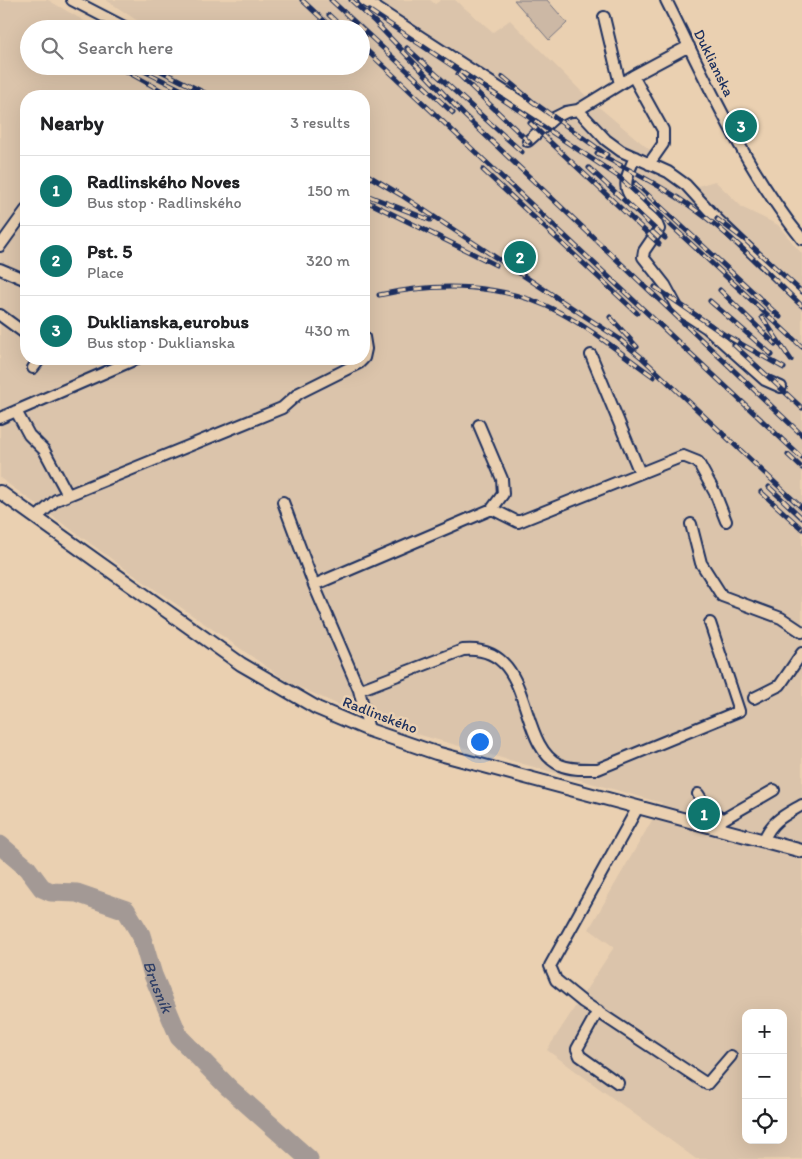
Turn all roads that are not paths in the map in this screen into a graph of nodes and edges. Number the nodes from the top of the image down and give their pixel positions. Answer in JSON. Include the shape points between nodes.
{"nodes":[{"id":1,"x":72,"y":0,"type":"edge"},
{"id":2,"x":364,"y":0,"type":"edge"},
{"id":3,"x":666,"y":0,"type":"edge"},
{"id":4,"x":604,"y":17,"type":"dead end"},
{"id":5,"x":111,"y":20,"type":"edge"},
{"id":6,"x":689,"y":46,"type":"junction"},
{"id":7,"x":633,"y":76,"type":"junction"},
{"id":8,"x":620,"y":84,"type":"junction"},
{"id":9,"x":578,"y":110,"type":"junction"},
{"id":10,"x":550,"y":120,"type":"junction"},
{"id":11,"x":528,"y":141,"type":"dead end"},
{"id":12,"x":635,"y":157,"type":"junction"},
{"id":13,"x":649,"y":164,"type":"junction"},
{"id":14,"x":20,"y":218,"type":"edge"},
{"id":15,"x":802,"y":239,"type":"edge"},
{"id":16,"x":0,"y":246,"type":"edge"},
{"id":17,"x":0,"y":269,"type":"edge"},
{"id":18,"x":20,"y":277,"type":"edge"},
{"id":19,"x":802,"y":300,"type":"edge"},
{"id":20,"x":0,"y":315,"type":"edge"},
{"id":21,"x":20,"y":330,"type":"edge"},
{"id":22,"x":591,"y":355,"type":"dead end"},
{"id":23,"x":35,"y":365,"type":"edge"},
{"id":24,"x":122,"y":365,"type":"edge"},
{"id":25,"x":355,"y":365,"type":"edge"},
{"id":26,"x":33,"y":368,"type":"dead end"},
{"id":27,"x":781,"y":387,"type":"dead end"},
{"id":28,"x":16,"y":411,"type":"junction"},
{"id":29,"x":0,"y":418,"type":"edge"},
{"id":30,"x":480,"y":425,"type":"dead end"},
{"id":31,"x":640,"y":473,"type":"junction"},
{"id":32,"x":0,"y":492,"type":"edge"},
{"id":33,"x":68,"y":495,"type":"junction"},
{"id":34,"x":283,"y":502,"type":"dead end"},
{"id":35,"x":492,"y":509,"type":"junction"},
{"id":36,"x":36,"y":518,"type":"junction"},
{"id":37,"x":726,"y":521,"type":"dead end"},
{"id":38,"x":692,"y":524,"type":"dead end"},
{"id":39,"x":314,"y":585,"type":"junction"},
{"id":40,"x":710,"y":623,"type":"dead end"},
{"id":41,"x":802,"y":632,"type":"edge"},
{"id":42,"x":802,"y":653,"type":"edge"},
{"id":43,"x":359,"y":690,"type":"junction"},
{"id":44,"x":754,"y":698,"type":"dead end"},
{"id":45,"x":370,"y":730,"type":"junction"},
{"id":46,"x":774,"y":790,"type":"dead end"},
{"id":47,"x":698,"y":794,"type":"dead end"},
{"id":48,"x":802,"y":806,"type":"edge"},
{"id":49,"x":638,"y":807,"type":"junction"},
{"id":50,"x":721,"y":824,"type":"junction"},
{"id":51,"x":764,"y":840,"type":"junction"},
{"id":52,"x":802,"y":851,"type":"edge"},
{"id":53,"x":598,"y":1011,"type":"junction"},
{"id":54,"x":731,"y":1056,"type":"dead end"},
{"id":55,"x":618,"y":1083,"type":"dead end"}],
"edges":[{"from":1,"to":5,"type":"street"},
{"from":2,"to":10,"type":"street"},
{"from":3,"to":6,"type":"street","name":"Duklianska"},
{"from":4,"to":8,"type":"street"},
{"from":6,"to":7,"type":"street"},
{"from":6,"to":15,"type":"street","name":"Duklianska","via":[[744,155]]},
{"from":7,"to":8,"type":"street"},
{"from":7,"to":13,"type":"street","via":[[663,130],[664,144]]},
{"from":8,"to":9,"type":"street"},
{"from":9,"to":10,"type":"street"},
{"from":9,"to":12,"type":"street","via":[[606,140]]},
{"from":10,"to":11,"type":"street"},
{"from":12,"to":13,"type":"street"},
{"from":12,"to":27,"type":"street","via":[[625,188],[659,229],[643,257],[665,285],[678,309],[707,328],[765,380]]},
{"from":13,"to":19,"type":"street","via":[[686,185]]},
{"from":14,"to":16,"type":"street"},
{"from":17,"to":18,"type":"street"},
{"from":20,"to":21,"type":"street"},
{"from":22,"to":31,"type":"street"},
{"from":23,"to":26,"type":"street"},
{"from":24,"to":28,"type":"street"},
{"from":25,"to":33,"type":"street","via":[[299,393],[282,408]]},
{"from":28,"to":29,"type":"street"},
{"from":28,"to":33,"type":"street","via":[[29,435],[44,450]]},
{"from":30,"to":35,"type":"street","via":[[502,479],[503,494]]},
{"from":31,"to":35,"type":"street","via":[[518,522]]},
{"from":31,"to":37,"type":"street","via":[[683,456],[698,462]]},
{"from":32,"to":36,"type":"main road","name":"Radlinského"},
{"from":33,"to":36,"type":"street","via":[[51,503]]},
{"from":34,"to":39,"type":"street"},
{"from":35,"to":39,"type":"street"},
{"from":36,"to":45,"type":"main road","name":"Radlinského","via":[[241,664],[300,700]]},
{"from":38,"to":41,"type":"street","via":[[701,563],[722,596],[781,618]]},
{"from":39,"to":43,"type":"street"},
{"from":40,"to":43,"type":"street","via":[[739,711],[598,768],[559,765],[546,753],[512,674],[501,660],[489,652],[462,650]]},
{"from":42,"to":44,"type":"street","via":[[780,685]]},
{"from":43,"to":45,"type":"street"},
{"from":45,"to":49,"type":"main road","name":"Radlinského","via":[[476,764]]},
{"from":46,"to":50,"type":"street"},
{"from":47,"to":50,"type":"street"},
{"from":48,"to":51,"type":"street","via":[[770,826]]},
{"from":49,"to":50,"type":"main road","name":"Radlinského"},
{"from":49,"to":53,"type":"street","via":[[550,966],[556,980]]},
{"from":50,"to":51,"type":"main road","name":"Radlinského"},
{"from":51,"to":52,"type":"main road","name":"Radlinského"},
{"from":53,"to":54,"type":"street","via":[[707,1084]]},
{"from":53,"to":55,"type":"street","via":[[577,1049],[580,1056]]}]}
